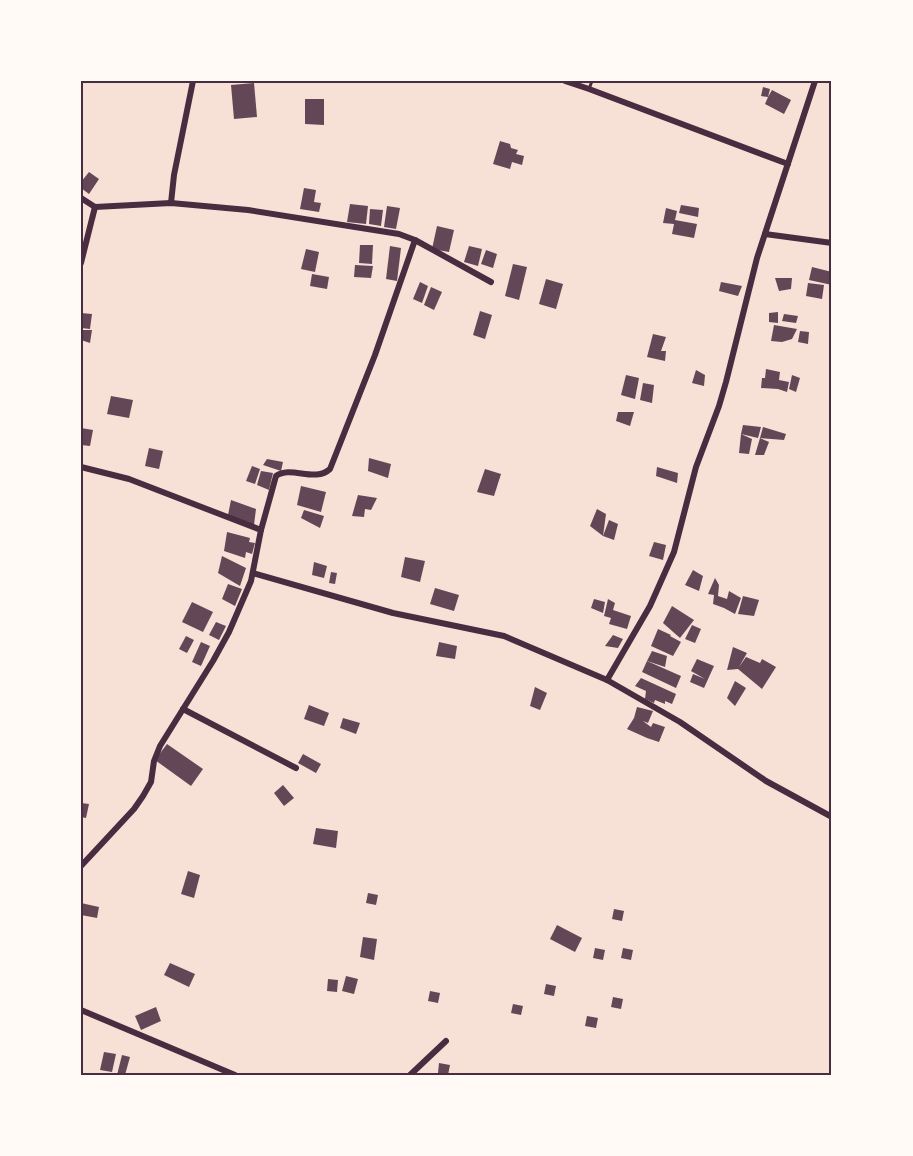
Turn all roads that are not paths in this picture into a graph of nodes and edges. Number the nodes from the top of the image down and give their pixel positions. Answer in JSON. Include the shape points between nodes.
{"nodes":[{"id":1,"x":193,"y":81,"type":"edge"},
{"id":2,"x":565,"y":81,"type":"edge"},
{"id":3,"x":592,"y":81,"type":"edge"},
{"id":4,"x":815,"y":81,"type":"edge"},
{"id":5,"x":589,"y":89,"type":"junction"},
{"id":6,"x":788,"y":164,"type":"junction"},
{"id":7,"x":81,"y":198,"type":"edge"},
{"id":8,"x":171,"y":203,"type":"junction"},
{"id":9,"x":95,"y":207,"type":"junction"},
{"id":10,"x":765,"y":234,"type":"junction"},
{"id":11,"x":415,"y":240,"type":"junction"},
{"id":12,"x":832,"y":243,"type":"edge"},
{"id":13,"x":81,"y":262,"type":"edge"},
{"id":14,"x":491,"y":282,"type":"dead end"},
{"id":15,"x":81,"y":467,"type":"edge"},
{"id":16,"x":261,"y":530,"type":"junction"},
{"id":17,"x":253,"y":573,"type":"junction"},
{"id":18,"x":607,"y":680,"type":"junction"},
{"id":19,"x":183,"y":709,"type":"junction"},
{"id":20,"x":296,"y":768,"type":"dead end"},
{"id":21,"x":832,"y":817,"type":"edge"},
{"id":22,"x":81,"y":866,"type":"edge"},
{"id":23,"x":81,"y":1010,"type":"edge"},
{"id":24,"x":446,"y":1041,"type":"dead end"},
{"id":25,"x":235,"y":1075,"type":"edge"},
{"id":26,"x":410,"y":1075,"type":"edge"}],
"edges":[{"from":1,"to":8,"type":"street"},
{"from":2,"to":5,"type":"street"},
{"from":3,"to":5,"type":"lane"},
{"from":4,"to":6,"type":"street"},
{"from":5,"to":6,"type":"street"},
{"from":6,"to":10,"type":"street"},
{"from":7,"to":9,"type":"street"},
{"from":8,"to":9,"type":"street"},
{"from":8,"to":11,"type":"street","via":[[249,210],[373,229]]},
{"from":9,"to":13,"type":"street"},
{"from":10,"to":12,"type":"street"},
{"from":10,"to":18,"type":"street","via":[[726,382],[696,467],[674,552],[650,606]]},
{"from":11,"to":14,"type":"street"},
{"from":11,"to":16,"type":"street","via":[[330,469],[323,474],[279,473]]},
{"from":15,"to":16,"type":"street","via":[[129,479]]},
{"from":16,"to":17,"type":"street"},
{"from":17,"to":18,"type":"street","via":[[393,613],[504,636]]},
{"from":17,"to":19,"type":"street","via":[[229,632]]},
{"from":18,"to":21,"type":"street","via":[[680,722],[766,781]]},
{"from":19,"to":20,"type":"street"},
{"from":19,"to":22,"type":"street","via":[[156,756],[151,782],[143,796]]},
{"from":23,"to":25,"type":"street"},
{"from":24,"to":26,"type":"street"}]}
